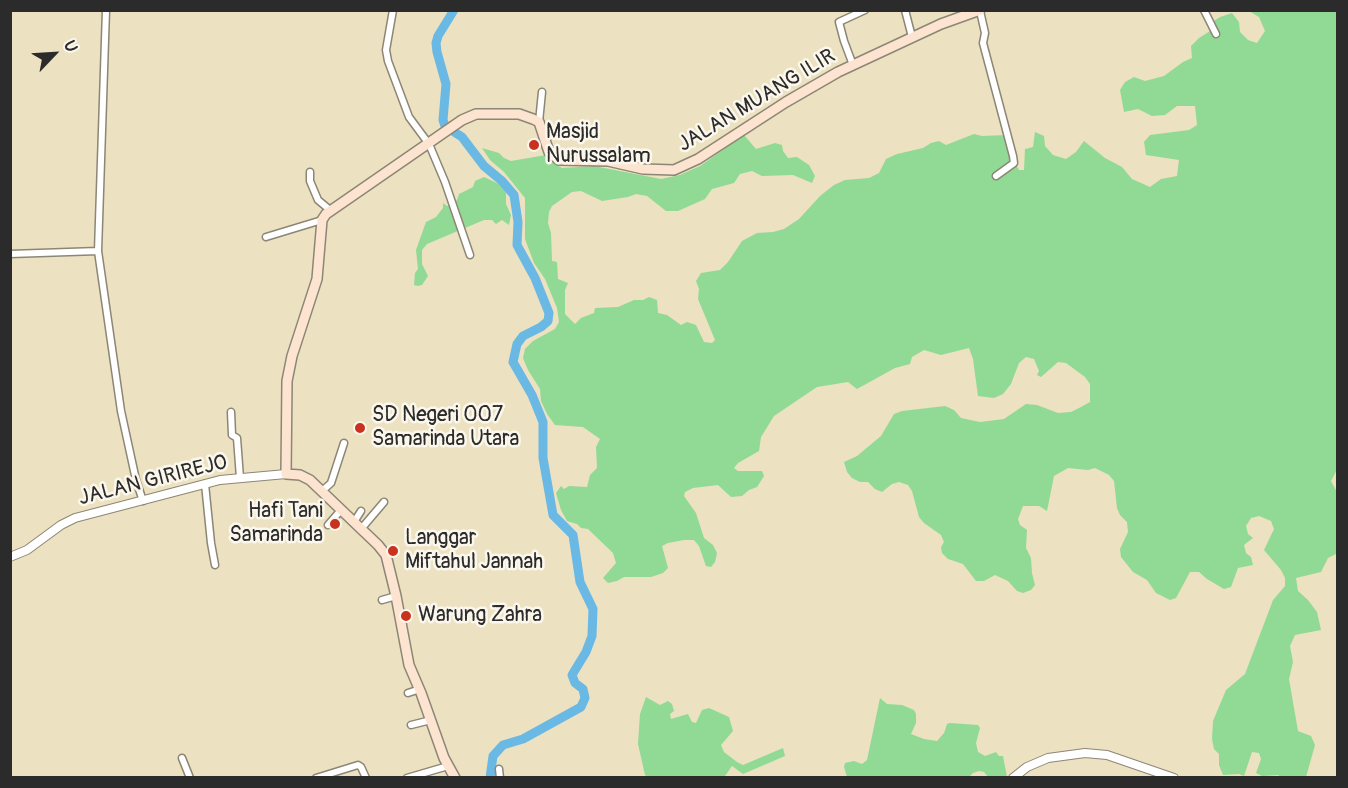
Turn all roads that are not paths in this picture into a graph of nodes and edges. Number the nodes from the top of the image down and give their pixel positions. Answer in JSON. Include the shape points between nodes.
{"nodes":[{"id":1,"x":106,"y":10,"type":"edge"},
{"id":2,"x":393,"y":10,"type":"edge"},
{"id":3,"x":865,"y":10,"type":"edge"},
{"id":4,"x":905,"y":10,"type":"edge"},
{"id":5,"x":980,"y":10,"type":"edge"},
{"id":6,"x":1204,"y":10,"type":"edge"},
{"id":7,"x":1216,"y":34,"type":"dead end"},
{"id":8,"x":912,"y":37,"type":"junction"},
{"id":9,"x":853,"y":65,"type":"junction"},
{"id":10,"x":542,"y":92,"type":"dead end"},
{"id":11,"x":538,"y":122,"type":"junction"},
{"id":12,"x":429,"y":143,"type":"junction"},
{"id":13,"x":310,"y":172,"type":"dead end"},
{"id":14,"x":996,"y":176,"type":"dead end"},
{"id":15,"x":330,"y":210,"type":"junction"},
{"id":16,"x":322,"y":220,"type":"junction"},
{"id":17,"x":267,"y":237,"type":"dead end"},
{"id":18,"x":98,"y":251,"type":"junction"},
{"id":19,"x":10,"y":254,"type":"edge"},
{"id":20,"x":470,"y":255,"type":"dead end"},
{"id":21,"x":231,"y":412,"type":"dead end"},
{"id":22,"x":344,"y":443,"type":"dead end"},
{"id":23,"x":286,"y":474,"type":"junction"},
{"id":24,"x":240,"y":478,"type":"junction"},
{"id":25,"x":205,"y":484,"type":"junction"},
{"id":26,"x":322,"y":491,"type":"junction"},
{"id":27,"x":143,"y":501,"type":"junction"},
{"id":28,"x":384,"y":502,"type":"dead end"},
{"id":29,"x":341,"y":510,"type":"junction"},
{"id":30,"x":361,"y":512,"type":"dead end"},
{"id":31,"x":328,"y":525,"type":"dead end"},
{"id":32,"x":358,"y":526,"type":"junction"},
{"id":33,"x":11,"y":557,"type":"edge"},
{"id":34,"x":215,"y":565,"type":"dead end"},
{"id":35,"x":396,"y":596,"type":"junction"},
{"id":36,"x":382,"y":600,"type":"dead end"},
{"id":37,"x":420,"y":689,"type":"junction"},
{"id":38,"x":408,"y":693,"type":"dead end"},
{"id":39,"x":431,"y":720,"type":"junction"},
{"id":40,"x":411,"y":725,"type":"dead end"},
{"id":41,"x":182,"y":758,"type":"dead end"},
{"id":42,"x":447,"y":766,"type":"junction"},
{"id":43,"x":499,"y":769,"type":"dead end"},
{"id":44,"x":417,"y":776,"type":"edge"},
{"id":45,"x":190,"y":777,"type":"edge"},
{"id":46,"x":316,"y":777,"type":"edge"},
{"id":47,"x":366,"y":777,"type":"edge"},
{"id":48,"x":407,"y":777,"type":"edge"},
{"id":49,"x":454,"y":777,"type":"edge"},
{"id":50,"x":500,"y":777,"type":"edge"},
{"id":51,"x":1013,"y":777,"type":"edge"},
{"id":52,"x":1174,"y":777,"type":"edge"}],
"edges":[{"from":1,"to":18,"type":"street"},
{"from":2,"to":12,"type":"street","via":[[386,50],[388,61],[409,117]]},
{"from":3,"to":9,"type":"street","via":[[839,22]]},
{"from":4,"to":8,"type":"street"},
{"from":5,"to":8,"type":"main road","name":"JALAN MUANG ILIR"},
{"from":5,"to":14,"type":"street","via":[[983,43],[1014,163]]},
{"from":6,"to":7,"type":"street"},
{"from":8,"to":9,"type":"main road","name":"JALAN MUANG ILIR"},
{"from":9,"to":11,"type":"main road","name":"JALAN MUANG ILIR","via":[[786,102],[698,159],[665,171],[608,161],[559,160],[549,152]]},
{"from":10,"to":11,"type":"street"},
{"from":11,"to":12,"type":"main road","via":[[519,114],[476,114]]},
{"from":12,"to":15,"type":"main road"},
{"from":12,"to":20,"type":"street"},
{"from":13,"to":15,"type":"street","via":[[318,201]]},
{"from":15,"to":16,"type":"main road"},
{"from":16,"to":17,"type":"street"},
{"from":16,"to":23,"type":"main road","via":[[317,279],[287,381]]},
{"from":18,"to":19,"type":"street"},
{"from":18,"to":27,"type":"street","via":[[121,411]]},
{"from":21,"to":24,"type":"street"},
{"from":22,"to":26,"type":"street","via":[[331,483]]},
{"from":23,"to":24,"type":"street","name":"JALAN GIRIREJO"},
{"from":23,"to":26,"type":"main road","name":"JALAN GIRIREJO","via":[[304,477]]},
{"from":24,"to":25,"type":"street","name":"JALAN GIRIREJO"},
{"from":25,"to":27,"type":"street","name":"JALAN GIRIREJO"},
{"from":25,"to":34,"type":"street"},
{"from":26,"to":29,"type":"main road","name":"JALAN GIRIREJO"},
{"from":27,"to":33,"type":"street","name":"JALAN GIRIREJO","via":[[75,518]]},
{"from":28,"to":32,"type":"street"},
{"from":29,"to":31,"type":"street"},
{"from":29,"to":32,"type":"main road","name":"JALAN GIRIREJO"},
{"from":30,"to":32,"type":"street"},
{"from":32,"to":35,"type":"main road","name":"JALAN GIRIREJO","via":[[386,555]]},
{"from":35,"to":36,"type":"street"},
{"from":35,"to":37,"type":"main road","name":"JALAN GIRIREJO","via":[[409,665]]},
{"from":37,"to":38,"type":"street"},
{"from":37,"to":39,"type":"main road","name":"JALAN GIRIREJO"},
{"from":39,"to":40,"type":"street"},
{"from":39,"to":42,"type":"main road","name":"JALAN GIRIREJO"},
{"from":41,"to":45,"type":"street"},
{"from":42,"to":44,"type":"street"},
{"from":42,"to":49,"type":"main road","name":"JALAN GIRIREJO"},
{"from":43,"to":50,"type":"street"},
{"from":44,"to":48,"type":"street"},
{"from":46,"to":47,"type":"street","via":[[358,765]]},
{"from":51,"to":52,"type":"street","via":[[1048,758],[1085,753],[1107,755]]}]}
